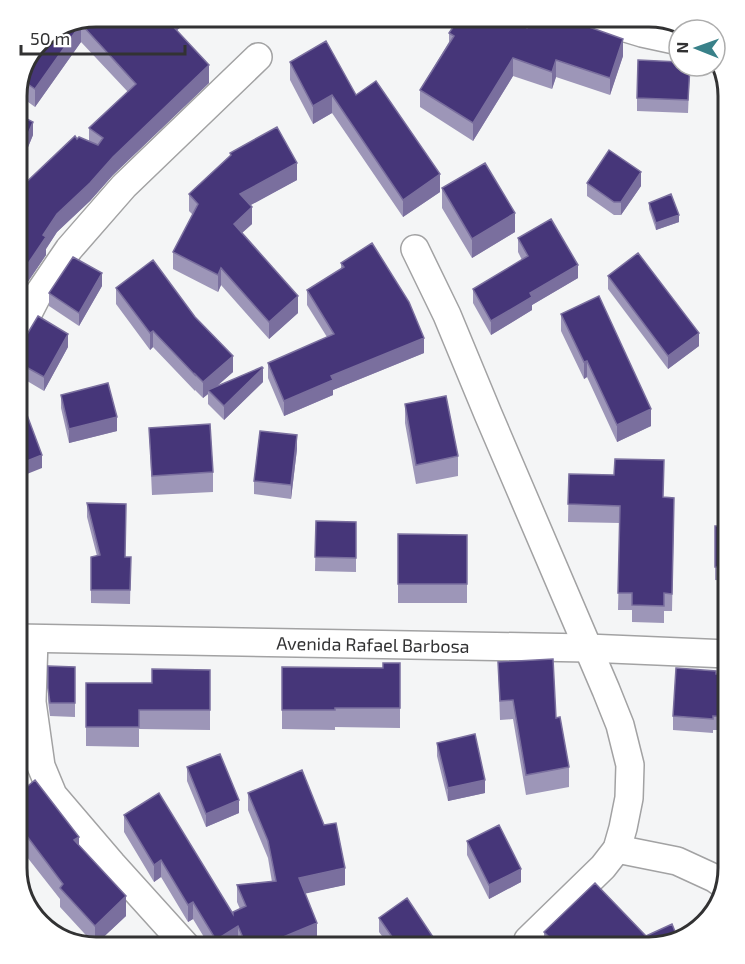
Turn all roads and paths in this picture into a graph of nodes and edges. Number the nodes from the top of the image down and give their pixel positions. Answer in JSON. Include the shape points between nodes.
{"nodes":[{"id":1,"x":622,"y":27,"type":"edge"},
{"id":2,"x":667,"y":38,"type":"edge"},
{"id":3,"x":258,"y":57,"type":"dead end"},
{"id":4,"x":415,"y":249,"type":"dead end"},
{"id":5,"x":27,"y":316,"type":"edge"},
{"id":6,"x":27,"y":639,"type":"edge"},
{"id":7,"x":587,"y":648,"type":"junction"},
{"id":8,"x":718,"y":654,"type":"edge"},
{"id":9,"x":27,"y":657,"type":"edge"},
{"id":10,"x":617,"y":849,"type":"junction"},
{"id":11,"x":717,"y":880,"type":"edge"},
{"id":12,"x":178,"y":937,"type":"edge"},
{"id":13,"x":531,"y":937,"type":"edge"}],
"edges":[{"from":1,"to":2,"type":"street"},
{"from":3,"to":5,"type":"street","via":[[124,186],[69,249]]},
{"from":4,"to":7,"type":"street","via":[[447,315]]},
{"from":6,"to":7,"type":"street","name":"Avenida Rafael Barbosa"},
{"from":7,"to":8,"type":"street","name":"Avenida Rafael Barbosa"},
{"from":7,"to":10,"type":"street","via":[[620,725],[630,765],[629,798]]},
{"from":9,"to":12,"type":"street","via":[[41,765],[53,795]]},
{"from":10,"to":11,"type":"street","via":[[677,861]]},
{"from":10,"to":13,"type":"street"}]}
